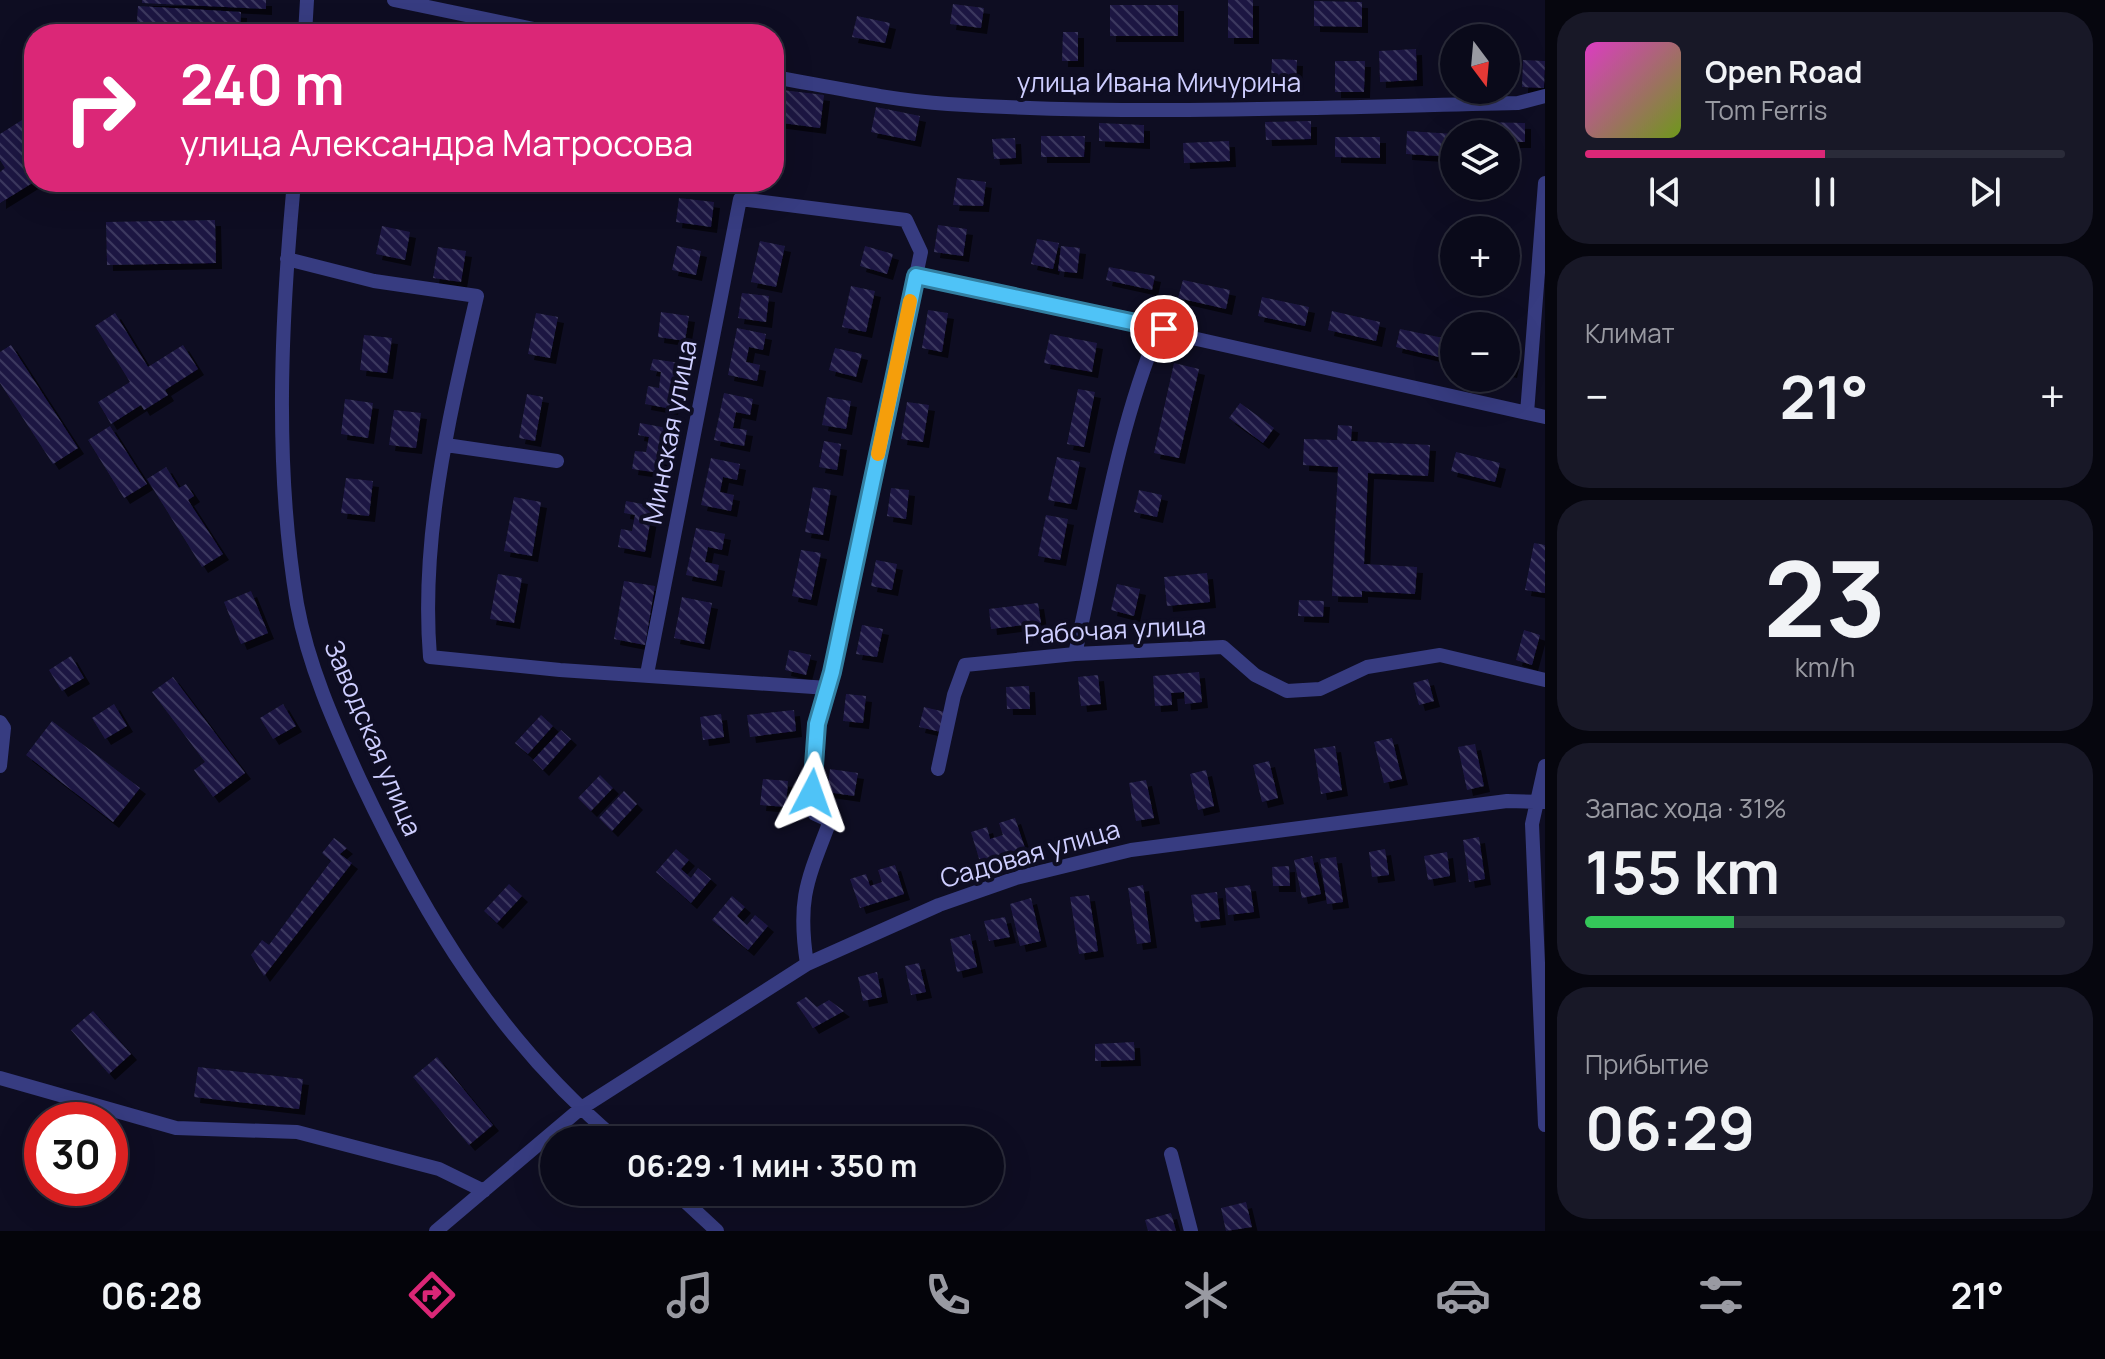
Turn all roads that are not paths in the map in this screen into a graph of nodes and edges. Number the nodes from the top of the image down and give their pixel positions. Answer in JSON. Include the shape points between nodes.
{"nodes":[{"id":1,"x":307,"y":0,"type":"edge"},
{"id":2,"x":394,"y":0,"type":"edge"},
{"id":3,"x":306,"y":24,"type":"edge"},
{"id":4,"x":510,"y":24,"type":"edge"},
{"id":5,"x":784,"y":79,"type":"edge"},
{"id":6,"x":1545,"y":96,"type":"edge"},
{"id":7,"x":1545,"y":183,"type":"edge"},
{"id":8,"x":293,"y":192,"type":"edge"},
{"id":9,"x":287,"y":259,"type":"junction"},
{"id":10,"x":916,"y":276,"type":"junction"},
{"id":11,"x":1159,"y":329,"type":"junction"},
{"id":12,"x":1527,"y":413,"type":"junction"},
{"id":13,"x":1545,"y":417,"type":"edge"},
{"id":14,"x":446,"y":445,"type":"junction"},
{"id":15,"x":557,"y":461,"type":"dead end"},
{"id":16,"x":1075,"y":654,"type":"junction"},
{"id":17,"x":647,"y":674,"type":"junction"},
{"id":18,"x":1545,"y":680,"type":"edge"},
{"id":19,"x":828,"y":688,"type":"junction"},
{"id":20,"x":0,"y":722,"type":"edge"},
{"id":21,"x":0,"y":766,"type":"edge"},
{"id":22,"x":1545,"y":766,"type":"edge"},
{"id":23,"x":938,"y":769,"type":"dead end"},
{"id":24,"x":1541,"y":802,"type":"edge"},
{"id":25,"x":807,"y":964,"type":"junction"},
{"id":26,"x":0,"y":1078,"type":"edge"},
{"id":27,"x":580,"y":1109,"type":"junction"},
{"id":28,"x":1545,"y":1125,"type":"edge"},
{"id":29,"x":600,"y":1126,"type":"edge"},
{"id":30,"x":1171,"y":1154,"type":"dead end"},
{"id":31,"x":484,"y":1191,"type":"junction"},
{"id":32,"x":690,"y":1206,"type":"edge"},
{"id":33,"x":436,"y":1231,"type":"edge"},
{"id":34,"x":717,"y":1231,"type":"edge"},
{"id":35,"x":1191,"y":1231,"type":"edge"}],
"edges":[{"from":1,"to":3,"type":"street"},
{"from":2,"to":4,"type":"street"},
{"from":5,"to":6,"type":"street","name":"улица Ивана Мичурина","via":[[945,104],[1055,108],[1518,103]]},
{"from":7,"to":12,"type":"street"},
{"from":8,"to":9,"type":"street","name":"Заводская улица"},
{"from":9,"to":14,"type":"street","via":[[374,281],[477,296]]},
{"from":9,"to":27,"type":"street","name":"Заводская улица","via":[[286,525],[298,605],[319,684],[377,816],[448,948],[516,1039]]},
{"from":10,"to":11,"type":"street"},
{"from":10,"to":17,"type":"street","name":"Минская улица","via":[[921,252],[906,220],[740,199]]},
{"from":10,"to":19,"type":"street"},
{"from":11,"to":12,"type":"street"},
{"from":11,"to":16,"type":"street","via":[[1125,430]]},
{"from":12,"to":13,"type":"street"},
{"from":14,"to":15,"type":"street"},
{"from":14,"to":17,"type":"street","via":[[427,614],[430,657]]},
{"from":16,"to":18,"type":"street","name":"Рабочая улица","via":[[1223,647],[1255,675],[1287,691],[1320,689],[1367,667],[1440,655]]},
{"from":16,"to":23,"type":"street","name":"Рабочая улица","via":[[965,665]]},
{"from":17,"to":19,"type":"street"},
{"from":19,"to":25,"type":"street","via":[[817,724],[812,793],[815,814],[830,821],[803,895]]},
{"from":20,"to":21,"type":"street"},
{"from":22,"to":24,"type":"street"},
{"from":24,"to":25,"type":"street","name":"Садовая улица","via":[[1507,801],[1131,850],[1016,878],[939,905]]},
{"from":24,"to":28,"type":"street","via":[[1532,824]]},
{"from":25,"to":27,"type":"street","name":"Садовая улица"},
{"from":26,"to":31,"type":"street","via":[[176,1128],[297,1132],[439,1169]]},
{"from":27,"to":29,"type":"street","name":"Заводская улица"},
{"from":27,"to":31,"type":"street","name":"Садовая улица"},
{"from":30,"to":35,"type":"street"},
{"from":31,"to":33,"type":"street","name":"Садовая улица"},
{"from":32,"to":34,"type":"street"}]}
